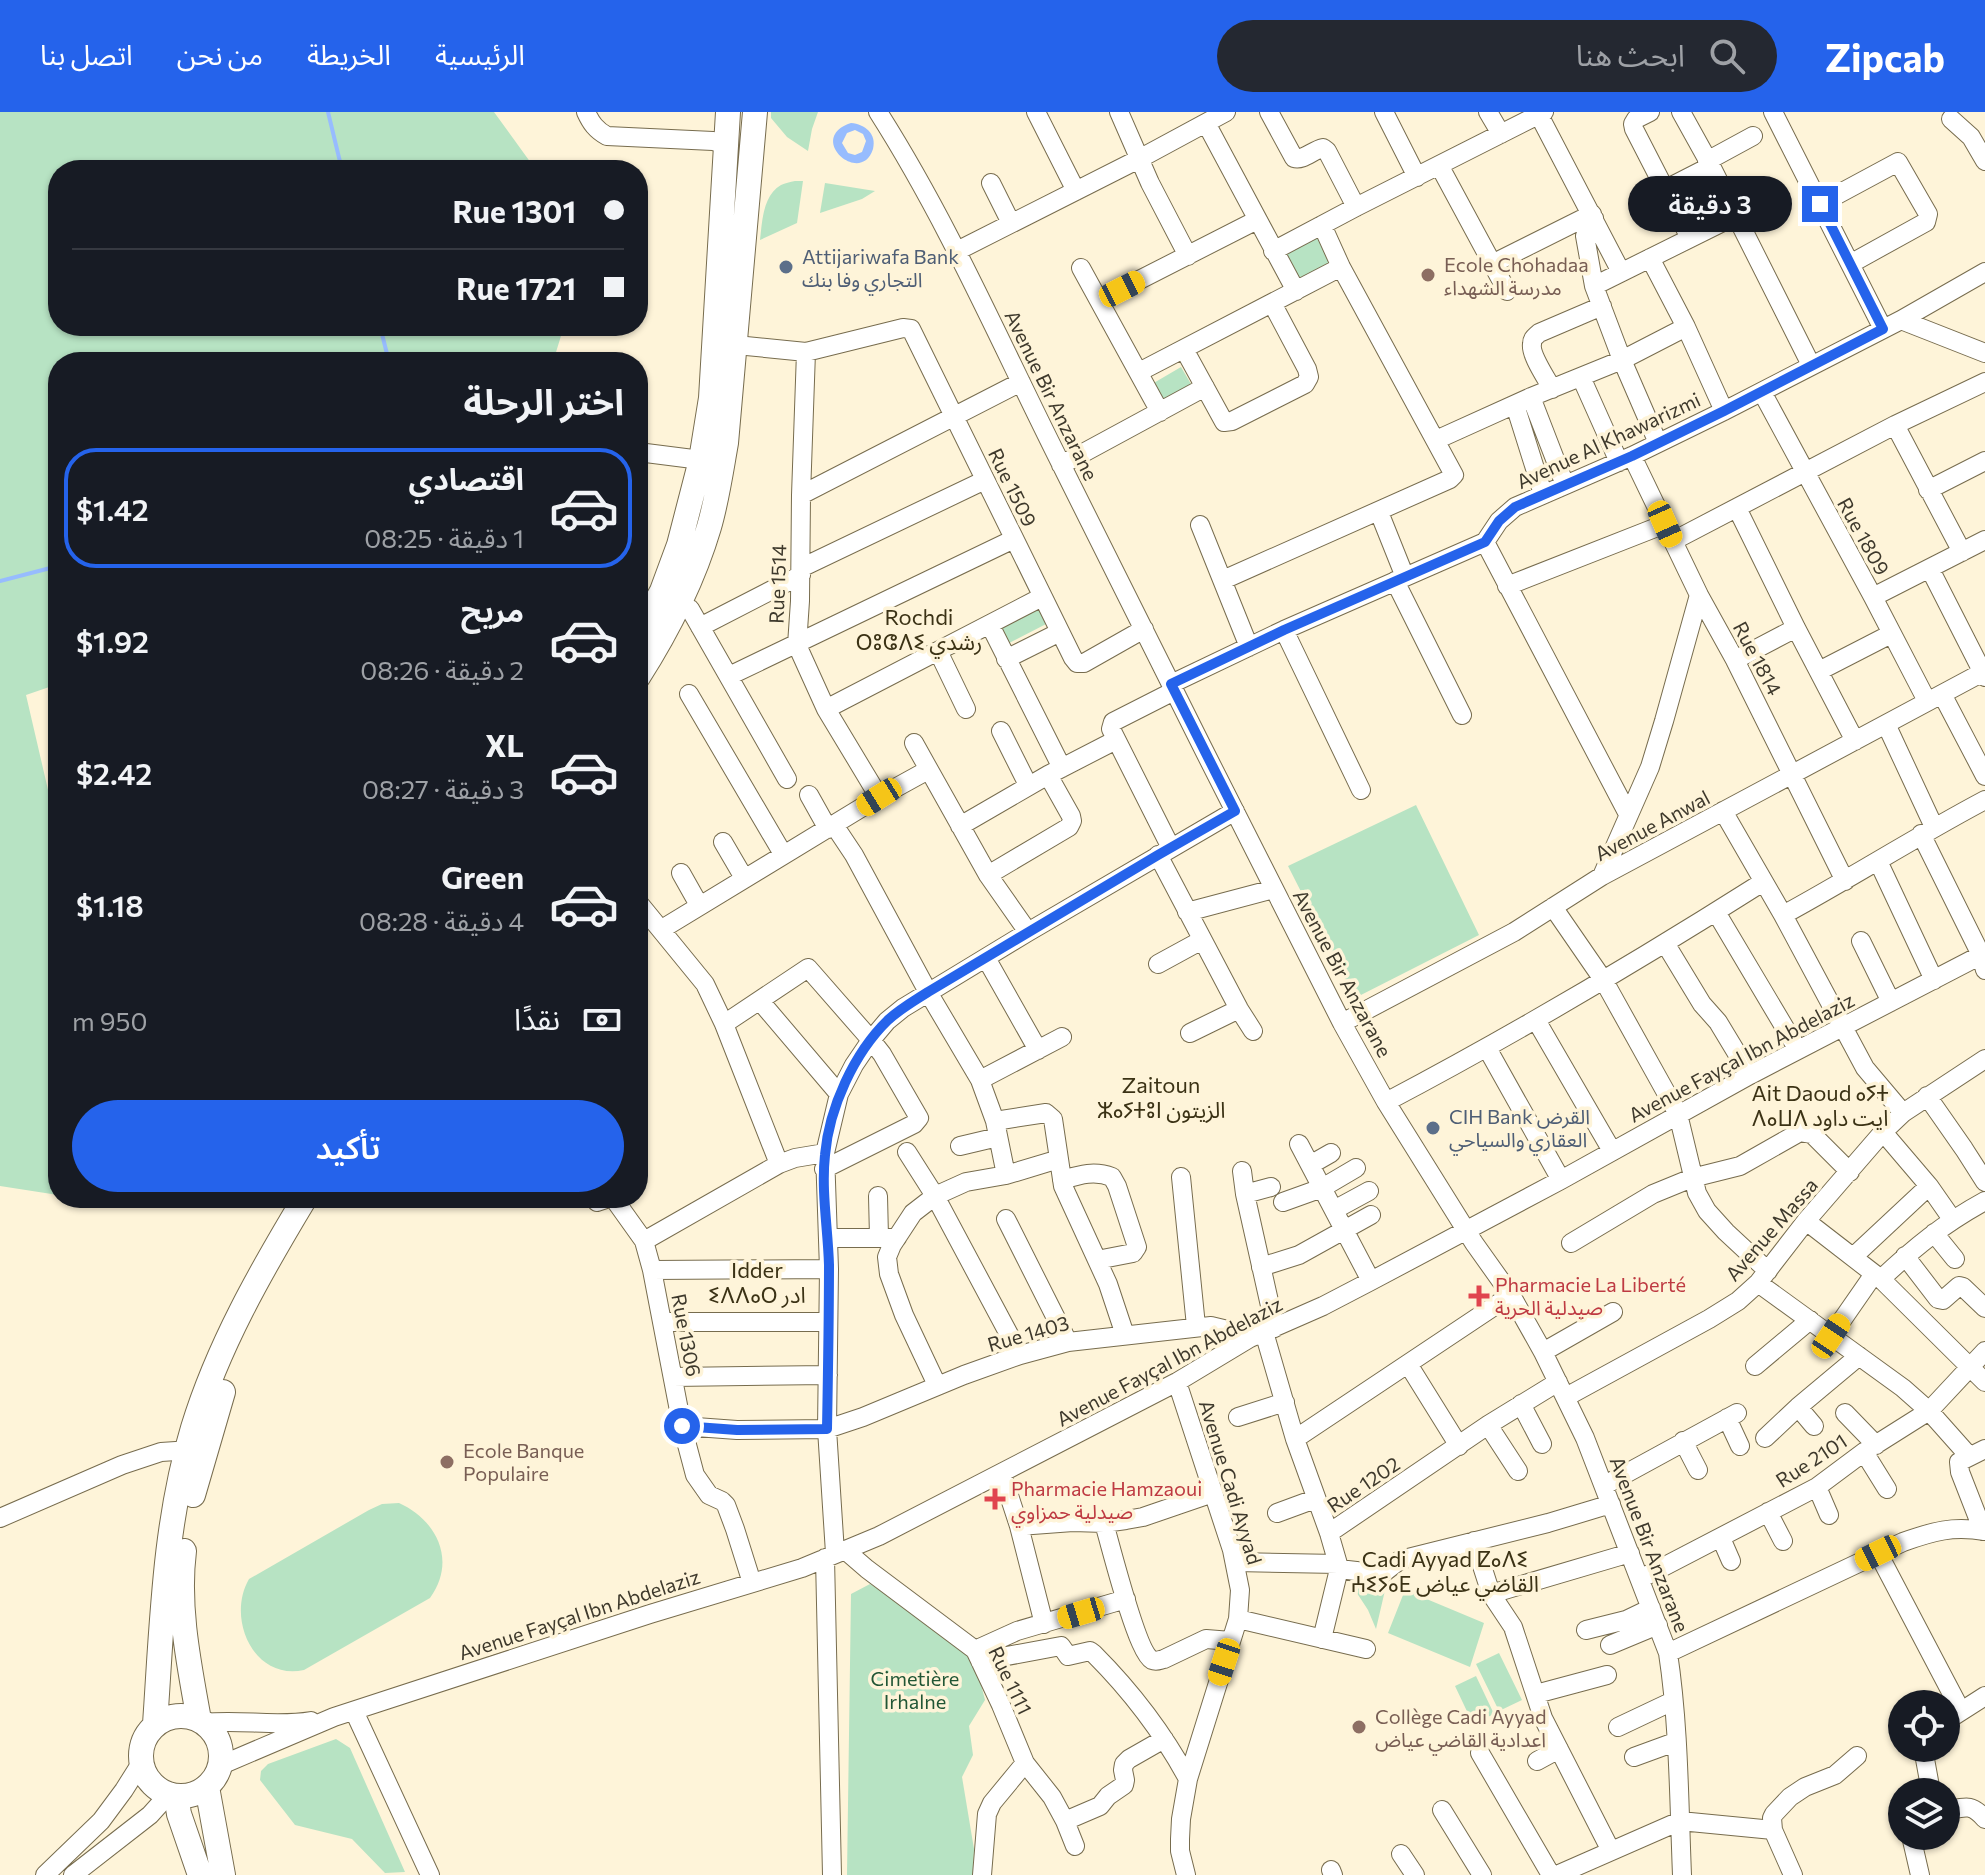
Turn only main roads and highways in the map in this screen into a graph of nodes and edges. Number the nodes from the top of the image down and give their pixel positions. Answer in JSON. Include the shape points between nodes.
{"nodes":[{"id":1,"x":728,"y":112,"type":"edge"},
{"id":2,"x":755,"y":112,"type":"edge"},
{"id":3,"x":648,"y":616,"type":"edge"},
{"id":4,"x":648,"y":660,"type":"edge"},
{"id":5,"x":299,"y":1208,"type":"edge"},
{"id":6,"x":316,"y":1208,"type":"edge"},
{"id":7,"x":195,"y":1454,"type":"junction"},
{"id":8,"x":202,"y":1721,"type":"junction"},
{"id":9,"x":155,"y":1724,"type":"junction"},
{"id":10,"x":213,"y":1776,"type":"junction"},
{"id":11,"x":172,"y":1795,"type":"junction"},
{"id":12,"x":200,"y":1875,"type":"edge"},
{"id":13,"x":223,"y":1875,"type":"edge"}],
"edges":[{"from":1,"to":3,"type":"main road","via":[[711,398],[679,545]]},
{"from":2,"to":4,"type":"main road","via":[[726,443],[709,528],[685,593]]},
{"from":5,"to":7,"type":"main road","via":[[265,1264],[212,1374],[193,1427]]},
{"from":6,"to":7,"type":"main road","via":[[279,1270]]},
{"from":7,"to":8,"type":"main road","via":[[182,1598]]},
{"from":7,"to":9,"type":"main road","via":[[170,1540]]},
{"from":8,"to":9,"type":"main road","via":[[176,1715]]},
{"from":8,"to":10,"type":"main road","via":[[219,1744],[221,1761]]},
{"from":9,"to":11,"type":"main road","via":[[143,1741],[141,1763],[155,1788]]},
{"from":10,"to":11,"type":"main road","via":[[193,1795]]},
{"from":10,"to":13,"type":"main road"},
{"from":11,"to":12,"type":"main road"}]}
